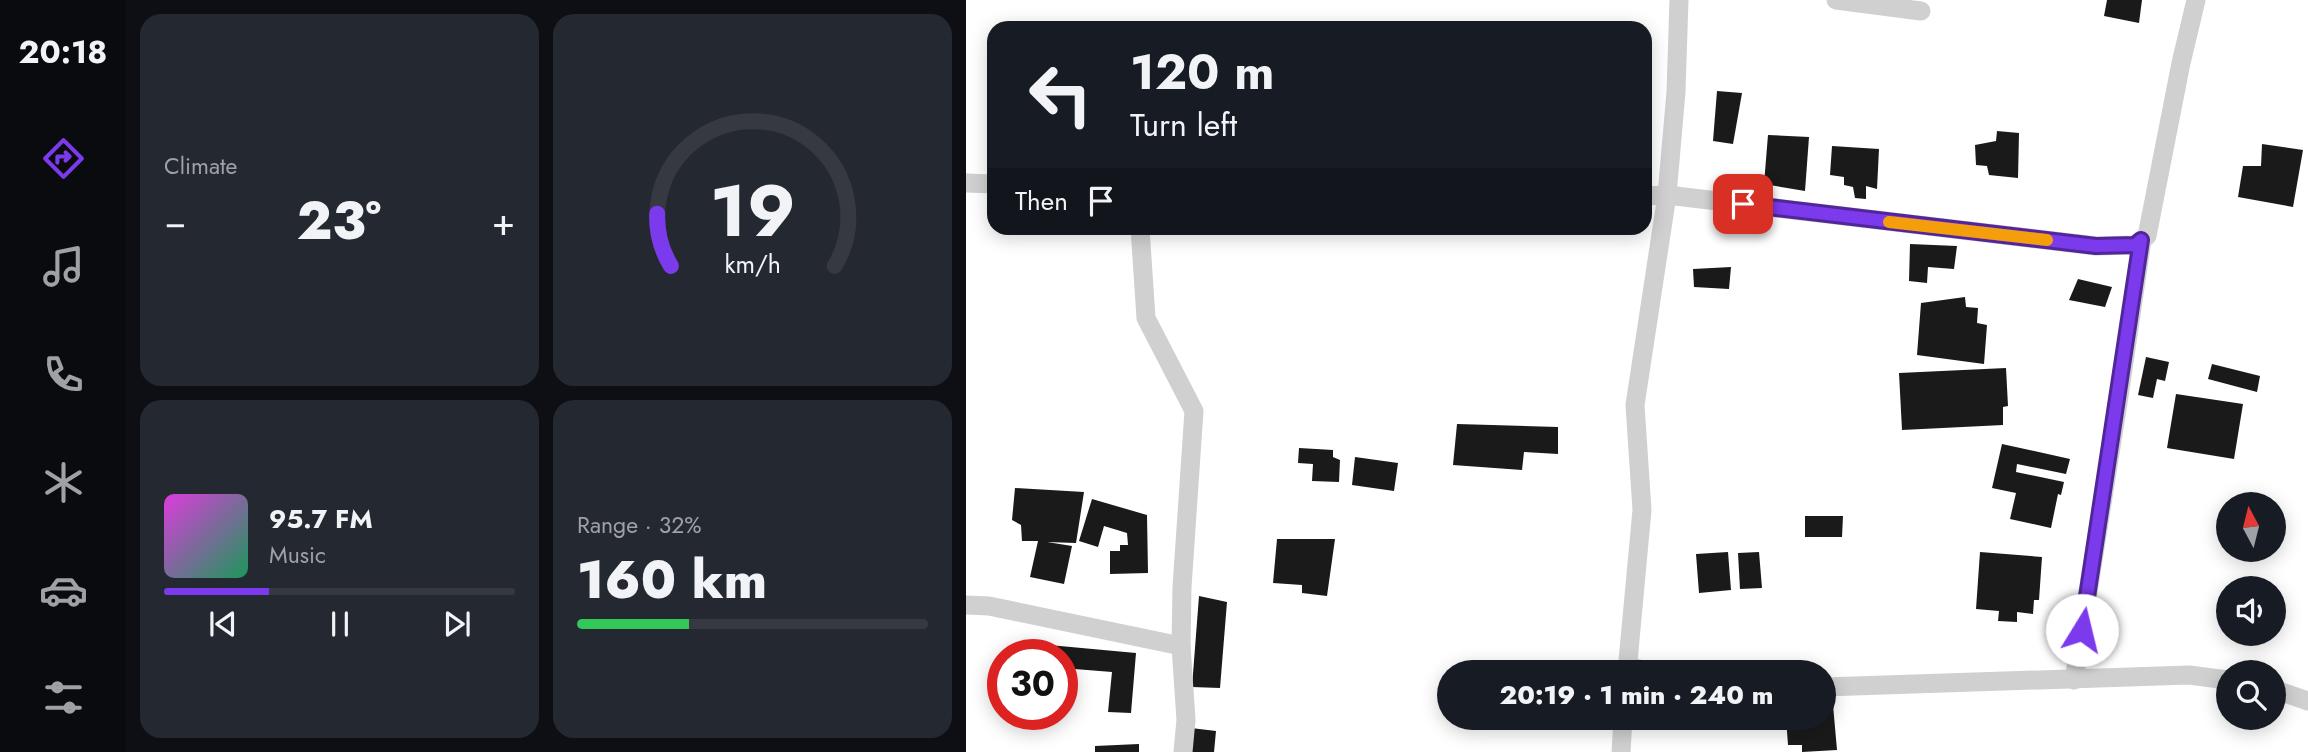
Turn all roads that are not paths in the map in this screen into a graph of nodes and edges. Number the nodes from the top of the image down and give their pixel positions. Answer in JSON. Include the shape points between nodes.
{"nodes":[{"id":1,"x":1679,"y":0,"type":"edge"},
{"id":2,"x":1836,"y":0,"type":"edge"},
{"id":3,"x":2196,"y":0,"type":"edge"},
{"id":4,"x":1921,"y":11,"type":"dead end"},
{"id":5,"x":966,"y":183,"type":"edge"},
{"id":6,"x":987,"y":184,"type":"edge"},
{"id":7,"x":1667,"y":195,"type":"junction"},
{"id":8,"x":1652,"y":196,"type":"edge"},
{"id":9,"x":1140,"y":235,"type":"edge"},
{"id":10,"x":2141,"y":240,"type":"junction"},
{"id":11,"x":966,"y":605,"type":"edge"},
{"id":12,"x":1181,"y":646,"type":"junction"},
{"id":13,"x":1629,"y":660,"type":"edge"},
{"id":14,"x":2216,"y":678,"type":"edge"},
{"id":15,"x":2074,"y":680,"type":"junction"},
{"id":16,"x":1836,"y":687,"type":"edge"},
{"id":17,"x":2286,"y":693,"type":"edge"},
{"id":18,"x":2308,"y":701,"type":"edge"},
{"id":19,"x":1622,"y":730,"type":"edge"},
{"id":20,"x":1183,"y":752,"type":"edge"},
{"id":21,"x":1620,"y":752,"type":"edge"}],
"edges":[{"from":1,"to":7,"type":"street"},
{"from":2,"to":4,"type":"street"},
{"from":3,"to":10,"type":"street","via":[[2147,236]]},
{"from":5,"to":6,"type":"street"},
{"from":7,"to":8,"type":"street"},
{"from":7,"to":10,"type":"street","via":[[2096,246],[2135,245]]},
{"from":7,"to":13,"type":"street","via":[[1635,405],[1642,510]]},
{"from":9,"to":12,"type":"street","via":[[1146,318],[1194,411]]},
{"from":10,"to":15,"type":"street"},
{"from":11,"to":12,"type":"street"},
{"from":12,"to":20,"type":"street","via":[[1186,720]]},
{"from":14,"to":15,"type":"street","via":[[2189,675]]},
{"from":15,"to":16,"type":"street"},
{"from":17,"to":18,"type":"street"},
{"from":19,"to":21,"type":"street"}]}
